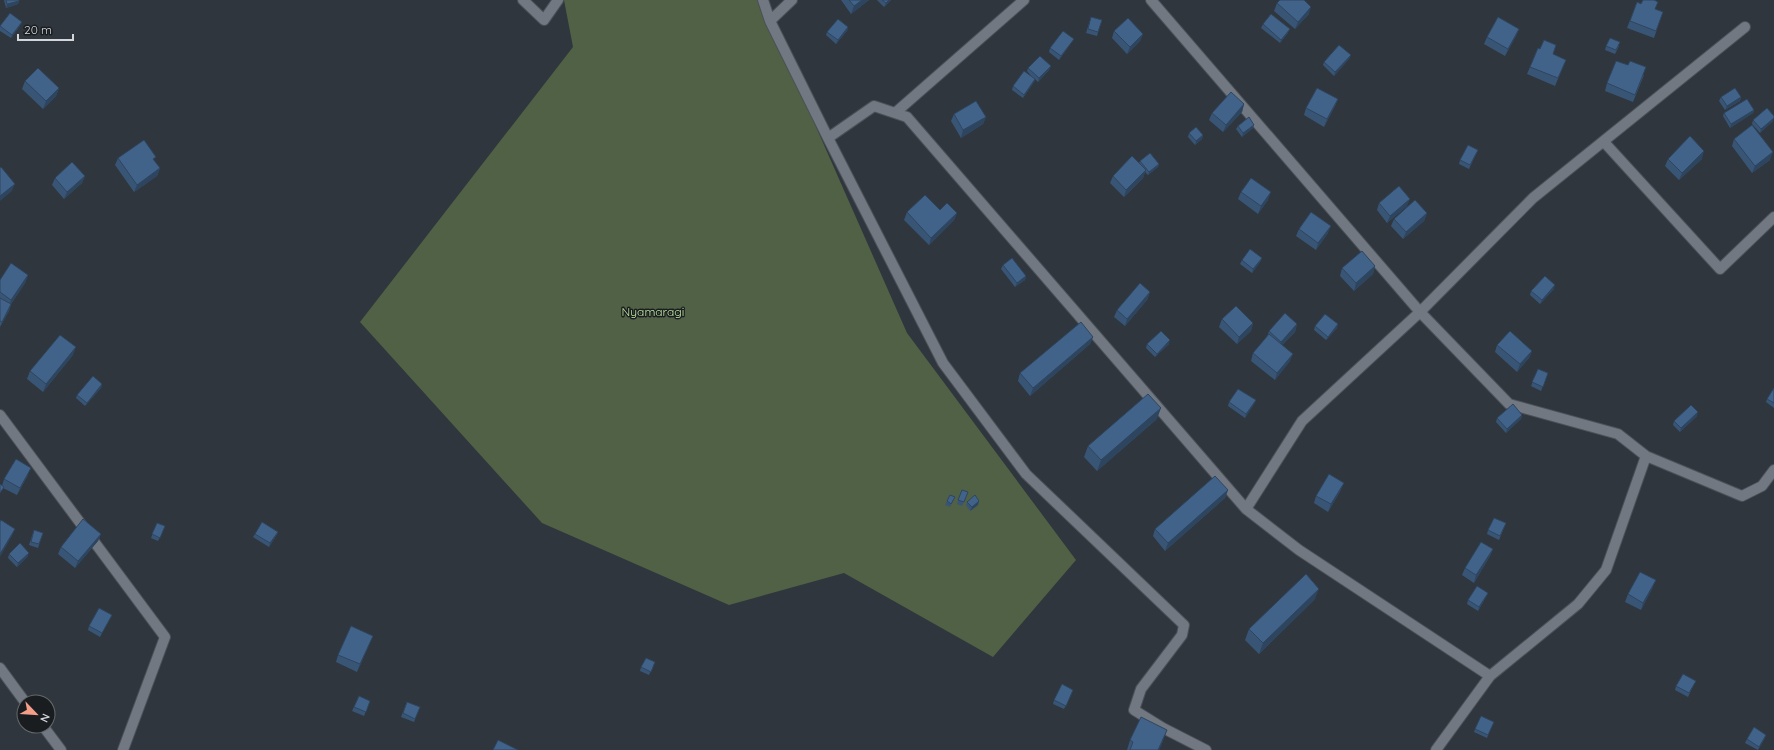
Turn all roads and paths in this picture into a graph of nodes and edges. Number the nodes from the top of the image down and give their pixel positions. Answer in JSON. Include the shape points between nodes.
{"nodes":[{"id":1,"x":523,"y":0,"type":"edge"},
{"id":2,"x":558,"y":0,"type":"edge"},
{"id":3,"x":763,"y":0,"type":"edge"},
{"id":4,"x":792,"y":0,"type":"edge"},
{"id":5,"x":1024,"y":0,"type":"edge"},
{"id":6,"x":1151,"y":0,"type":"edge"},
{"id":7,"x":770,"y":20,"type":"junction"},
{"id":8,"x":1745,"y":28,"type":"dead end"},
{"id":9,"x":895,"y":113,"type":"junction"},
{"id":10,"x":828,"y":138,"type":"junction"},
{"id":11,"x":1604,"y":142,"type":"junction"},
{"id":12,"x":1774,"y":217,"type":"edge"},
{"id":13,"x":1420,"y":312,"type":"junction"},
{"id":14,"x":0,"y":415,"type":"edge"},
{"id":15,"x":1646,"y":456,"type":"junction"},
{"id":16,"x":1774,"y":470,"type":"edge"},
{"id":17,"x":1246,"y":509,"type":"junction"},
{"id":18,"x":0,"y":668,"type":"edge"},
{"id":19,"x":1490,"y":676,"type":"junction"},
{"id":20,"x":19,"y":694,"type":"edge"},
{"id":21,"x":49,"y":734,"type":"edge"},
{"id":22,"x":61,"y":750,"type":"edge"},
{"id":23,"x":123,"y":750,"type":"edge"},
{"id":24,"x":1206,"y":750,"type":"edge"},
{"id":25,"x":1436,"y":750,"type":"edge"}],
"edges":[{"from":1,"to":2,"type":"street","via":[[544,20]]},
{"from":3,"to":7,"type":"street"},
{"from":4,"to":7,"type":"street"},
{"from":5,"to":9,"type":"street"},
{"from":6,"to":13,"type":"street"},
{"from":7,"to":10,"type":"street"},
{"from":8,"to":11,"type":"street"},
{"from":9,"to":10,"type":"street","via":[[874,106]]},
{"from":9,"to":17,"type":"street","via":[[907,117]]},
{"from":10,"to":24,"type":"street","via":[[943,363],[1026,474],[1184,625],[1182,635],[1140,689],[1134,710]]},
{"from":11,"to":12,"type":"street","via":[[1720,269]]},
{"from":11,"to":13,"type":"street","via":[[1533,198]]},
{"from":13,"to":15,"type":"street","via":[[1509,404],[1618,434]]},
{"from":13,"to":17,"type":"street","via":[[1302,421]]},
{"from":14,"to":23,"type":"street","via":[[165,637]]},
{"from":15,"to":16,"type":"street","via":[[1742,496],[1762,486]]},
{"from":15,"to":19,"type":"street","via":[[1606,570],[1578,604]]},
{"from":17,"to":19,"type":"street","via":[[1299,550]]},
{"from":18,"to":20,"type":"street"},
{"from":19,"to":25,"type":"street"},
{"from":21,"to":22,"type":"street"}]}
